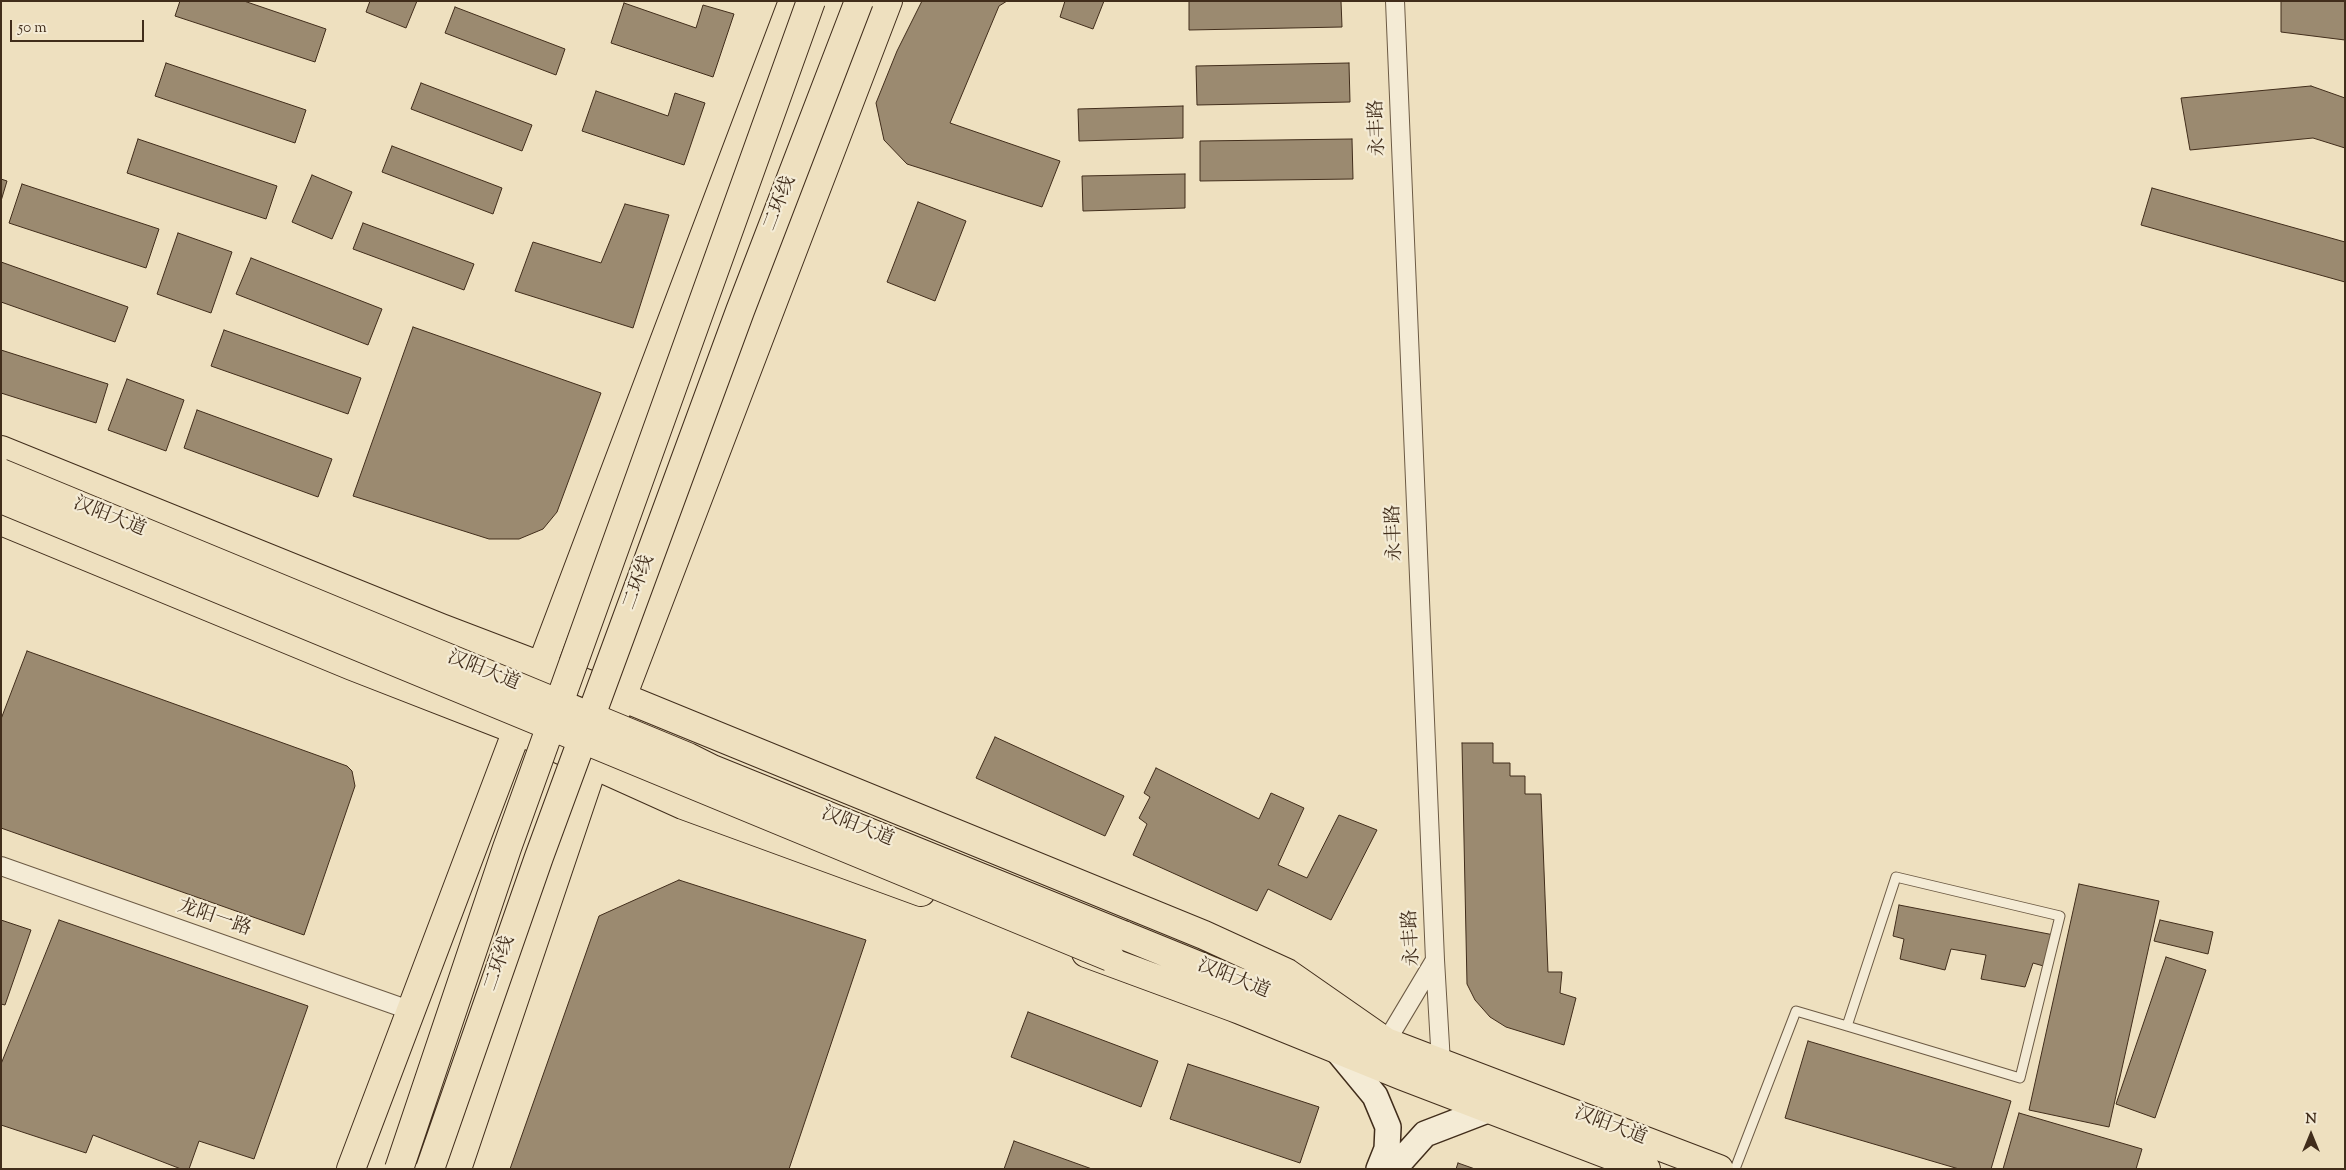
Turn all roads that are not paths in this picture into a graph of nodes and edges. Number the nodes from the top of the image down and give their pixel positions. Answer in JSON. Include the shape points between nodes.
{"nodes":[{"id":1,"x":793,"y":1,"type":"edge"},
{"id":2,"x":811,"y":1,"type":"edge"},
{"id":3,"x":859,"y":1,"type":"edge"},
{"id":4,"x":888,"y":1,"type":"edge"},
{"id":5,"x":1395,"y":1,"type":"edge"},
{"id":6,"x":1,"y":450,"type":"edge"},
{"id":7,"x":1,"y":473,"type":"edge"},
{"id":8,"x":1,"y":499,"type":"edge"},
{"id":9,"x":1,"y":521,"type":"edge"},
{"id":10,"x":543,"y":667,"type":"junction"},
{"id":11,"x":622,"y":697,"type":"junction"},
{"id":12,"x":519,"y":730,"type":"junction"},
{"id":13,"x":594,"y":764,"type":"junction"},
{"id":14,"x":1,"y":866,"type":"edge"},
{"id":15,"x":1117,"y":946,"type":"junction"},
{"id":16,"x":1435,"y":960,"type":"junction"},
{"id":17,"x":412,"y":1011,"type":"junction"},
{"id":18,"x":1246,"y":1012,"type":"junction"},
{"id":19,"x":1846,"y":1026,"type":"junction"},
{"id":20,"x":1386,"y":1042,"type":"junction"},
{"id":21,"x":1337,"y":1050,"type":"junction"},
{"id":22,"x":1441,"y":1063,"type":"junction"},
{"id":23,"x":1490,"y":1109,"type":"junction"},
{"id":24,"x":351,"y":1169,"type":"edge"},
{"id":25,"x":399,"y":1169,"type":"edge"},
{"id":26,"x":430,"y":1169,"type":"edge"},
{"id":27,"x":457,"y":1169,"type":"edge"},
{"id":28,"x":1379,"y":1169,"type":"edge"},
{"id":29,"x":1397,"y":1169,"type":"edge"},
{"id":30,"x":1646,"y":1169,"type":"edge"},
{"id":31,"x":1719,"y":1169,"type":"edge"},
{"id":32,"x":1735,"y":1169,"type":"edge"}],
"edges":[{"from":1,"to":10,"type":"main road"},
{"from":2,"to":25,"type":"main road","name":"二环线","bridge":true,"via":[[507,848]]},
{"from":3,"to":26,"type":"main road","name":"二环线","bridge":true,"via":[[740,311],[546,838]]},
{"from":4,"to":11,"type":"main road"},
{"from":5,"to":16,"type":"street","name":"永丰路"},
{"from":6,"to":10,"type":"main road"},
{"from":7,"to":15,"type":"main road","name":"汉阳大道","bridge":true,"via":[[688,757]]},
{"from":8,"to":15,"type":"main road","name":"汉阳大道","bridge":true},
{"from":9,"to":12,"type":"main road","name":"汉阳大道","via":[[352,666]]},
{"from":10,"to":11,"type":"main road"},
{"from":10,"to":12,"type":"main road"},
{"from":11,"to":13,"type":"main road"},
{"from":11,"to":20,"type":"main road","via":[[1213,939],[1287,973]]},
{"from":12,"to":13,"type":"main road","name":"汉阳大道"},
{"from":12,"to":17,"type":"main road"},
{"from":13,"to":18,"type":"main road","name":"汉阳大道","via":[[684,805]]},
{"from":13,"to":27,"type":"main road"},
{"from":14,"to":17,"type":"street","name":"龙阳一路"},
{"from":15,"to":18,"type":"main road","name":"汉阳大道"},
{"from":15,"to":20,"type":"main road","name":"汉阳大道"},
{"from":16,"to":20,"type":"street"},
{"from":16,"to":22,"type":"street","name":"永丰路"},
{"from":17,"to":24,"type":"main road"},
{"from":18,"to":21,"type":"main road","name":"汉阳大道"},
{"from":19,"to":19,"type":"lane","via":[[2020,1078],[2060,916],[1896,877]]},
{"from":19,"to":32,"type":"lane","via":[[1796,1011]]},
{"from":20,"to":22,"type":"main road","name":"汉阳大道"},
{"from":21,"to":23,"type":"main road","name":"汉阳大道"},
{"from":21,"to":28,"type":"street","via":[[1375,1096],[1388,1127],[1387,1149]]},
{"from":22,"to":31,"type":"main road","name":"汉阳大道"},
{"from":23,"to":29,"type":"street","via":[[1425,1134]]},
{"from":23,"to":30,"type":"main road","name":"汉阳大道"}]}
